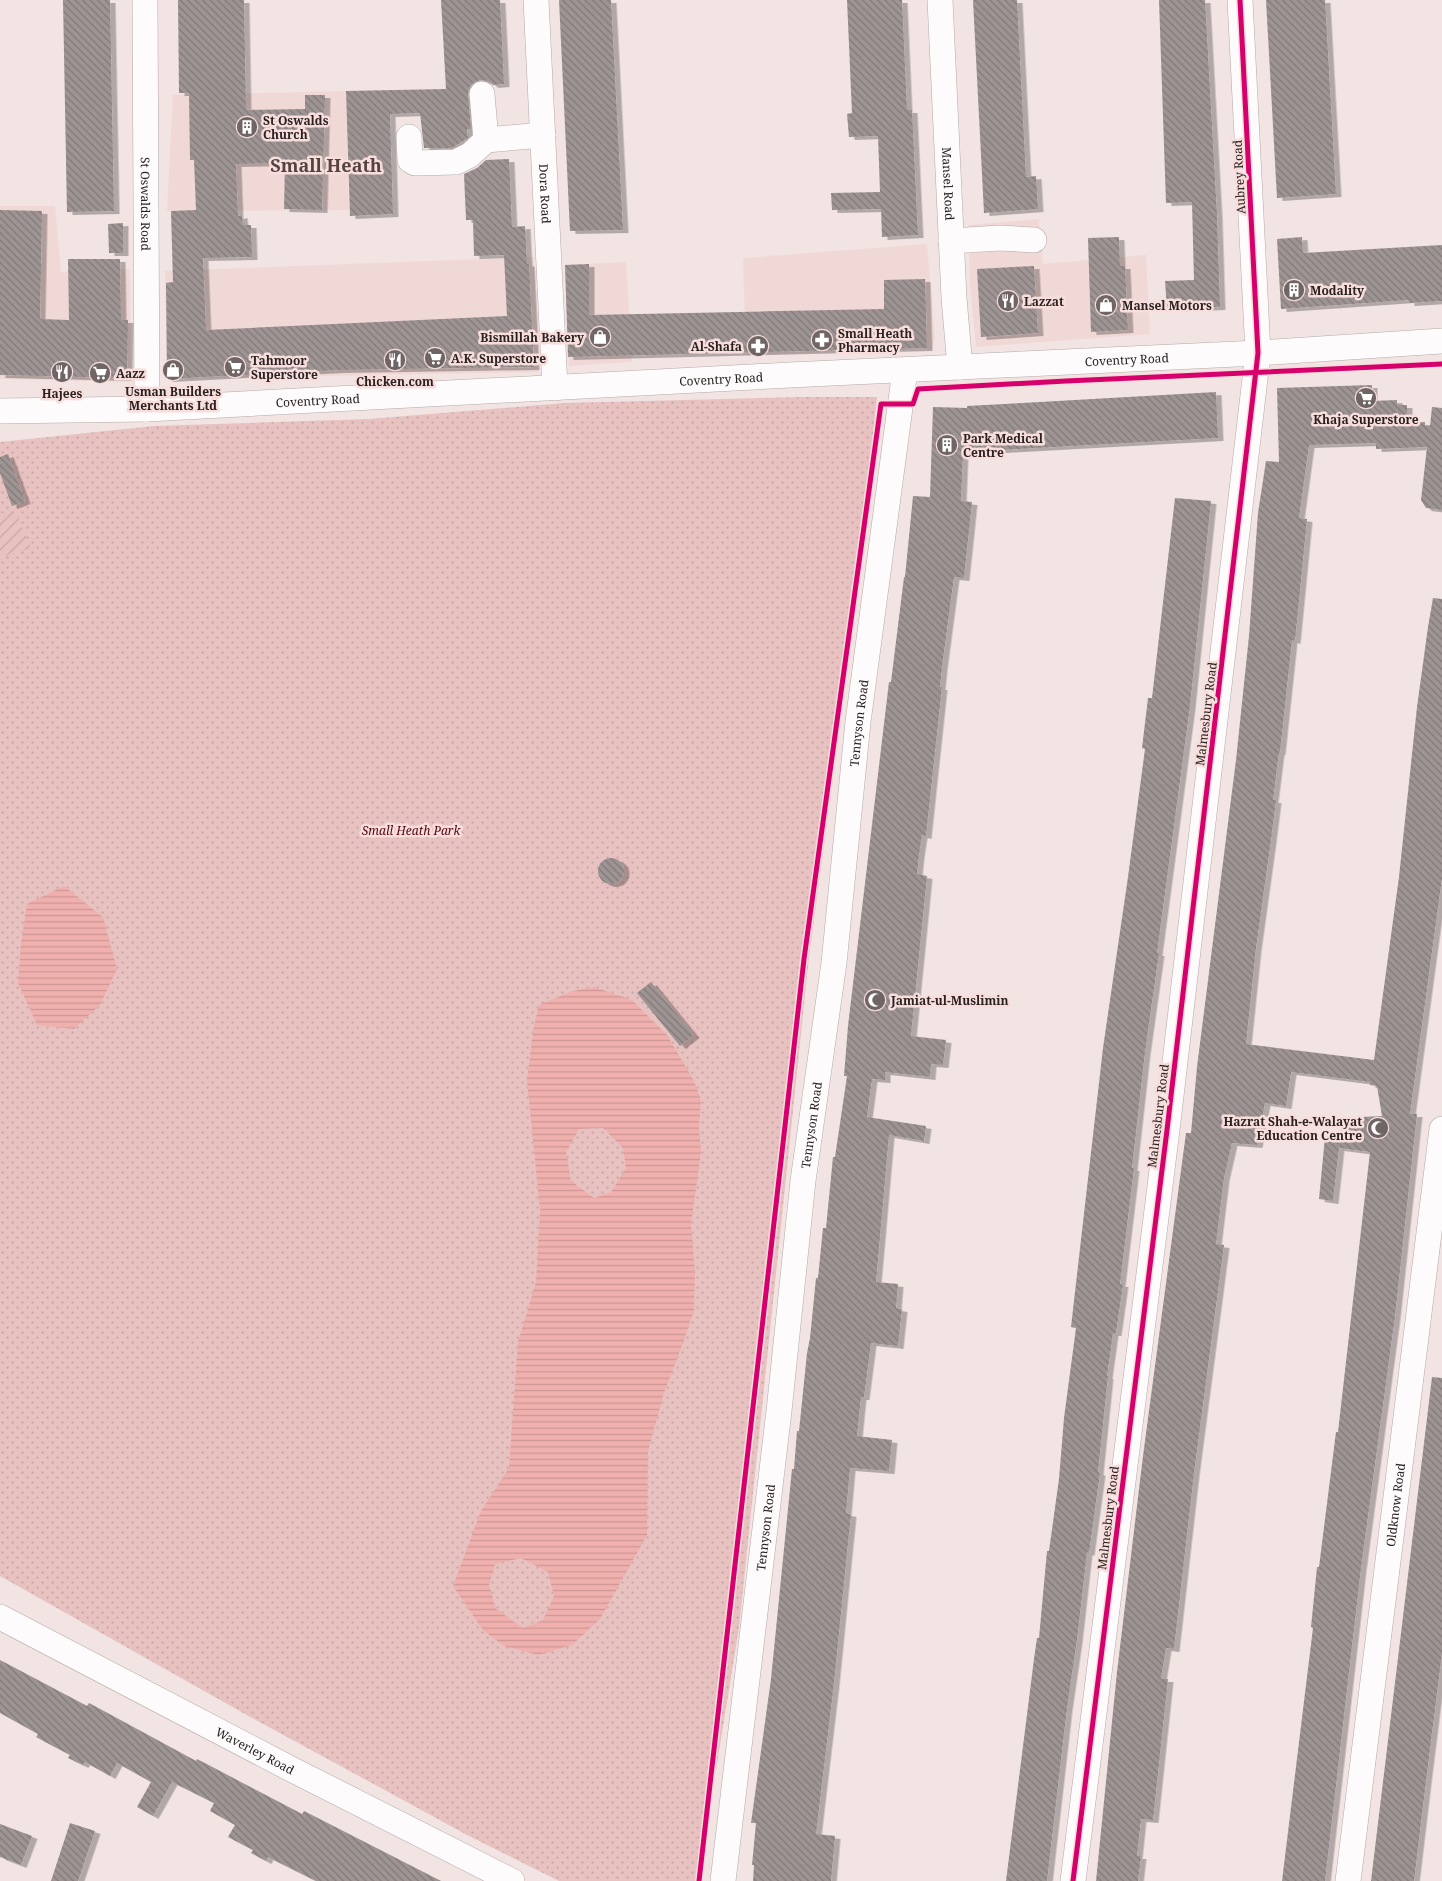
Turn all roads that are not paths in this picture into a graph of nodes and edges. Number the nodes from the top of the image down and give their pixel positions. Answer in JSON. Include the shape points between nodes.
{"nodes":[{"id":1,"x":144,"y":0,"type":"edge"},
{"id":2,"x":536,"y":0,"type":"edge"},
{"id":3,"x":940,"y":0,"type":"edge"},
{"id":4,"x":1240,"y":0,"type":"edge"},
{"id":5,"x":482,"y":94,"type":"dead end"},
{"id":6,"x":542,"y":135,"type":"junction"},
{"id":7,"x":409,"y":137,"type":"dead end"},
{"id":8,"x":486,"y":140,"type":"junction"},
{"id":9,"x":1034,"y":240,"type":"dead end"},
{"id":10,"x":951,"y":241,"type":"junction"},
{"id":11,"x":1442,"y":341,"type":"edge"},
{"id":12,"x":1258,"y":353,"type":"junction"},
{"id":13,"x":960,"y":367,"type":"junction"},
{"id":14,"x":906,"y":370,"type":"junction"},
{"id":15,"x":555,"y":388,"type":"junction"},
{"id":16,"x":147,"y":409,"type":"junction"},
{"id":17,"x":0,"y":411,"type":"edge"},
{"id":18,"x":1442,"y":1129,"type":"edge"},
{"id":19,"x":0,"y":1617,"type":"edge"},
{"id":20,"x":512,"y":1881,"type":"edge"},
{"id":21,"x":723,"y":1881,"type":"edge"},
{"id":22,"x":1073,"y":1881,"type":"edge"},
{"id":23,"x":1348,"y":1881,"type":"edge"}],
"edges":[{"from":1,"to":16,"type":"street","name":"St Oswalds Road"},
{"from":2,"to":6,"type":"street","name":"Dora Road"},
{"from":3,"to":10,"type":"street","name":"Mansel Road"},
{"from":4,"to":12,"type":"street","name":"Aubrey Road"},
{"from":5,"to":8,"type":"street"},
{"from":6,"to":8,"type":"street"},
{"from":6,"to":15,"type":"street","name":"Dora Road"},
{"from":7,"to":8,"type":"street","via":[[410,160],[415,163],[456,162],[470,155]]},
{"from":9,"to":10,"type":"street"},
{"from":10,"to":13,"type":"street","name":"Mansel Road"},
{"from":11,"to":12,"type":"street","name":"Coventry Road"},
{"from":12,"to":13,"type":"street","name":"Coventry Road"},
{"from":12,"to":22,"type":"street","name":"Malmesbury Road","via":[[1167,1130]]},
{"from":13,"to":14,"type":"street","name":"Coventry Road"},
{"from":14,"to":15,"type":"street","name":"Coventry Road"},
{"from":14,"to":21,"type":"street","name":"Tennyson Road","via":[[858,722],[834,963],[803,1181]]},
{"from":15,"to":16,"type":"street","name":"Coventry Road"},
{"from":16,"to":17,"type":"street","name":"Coventry Road"},
{"from":18,"to":23,"type":"street","name":"Oldknow Road"},
{"from":19,"to":20,"type":"street","name":"Waverley Road"}]}
